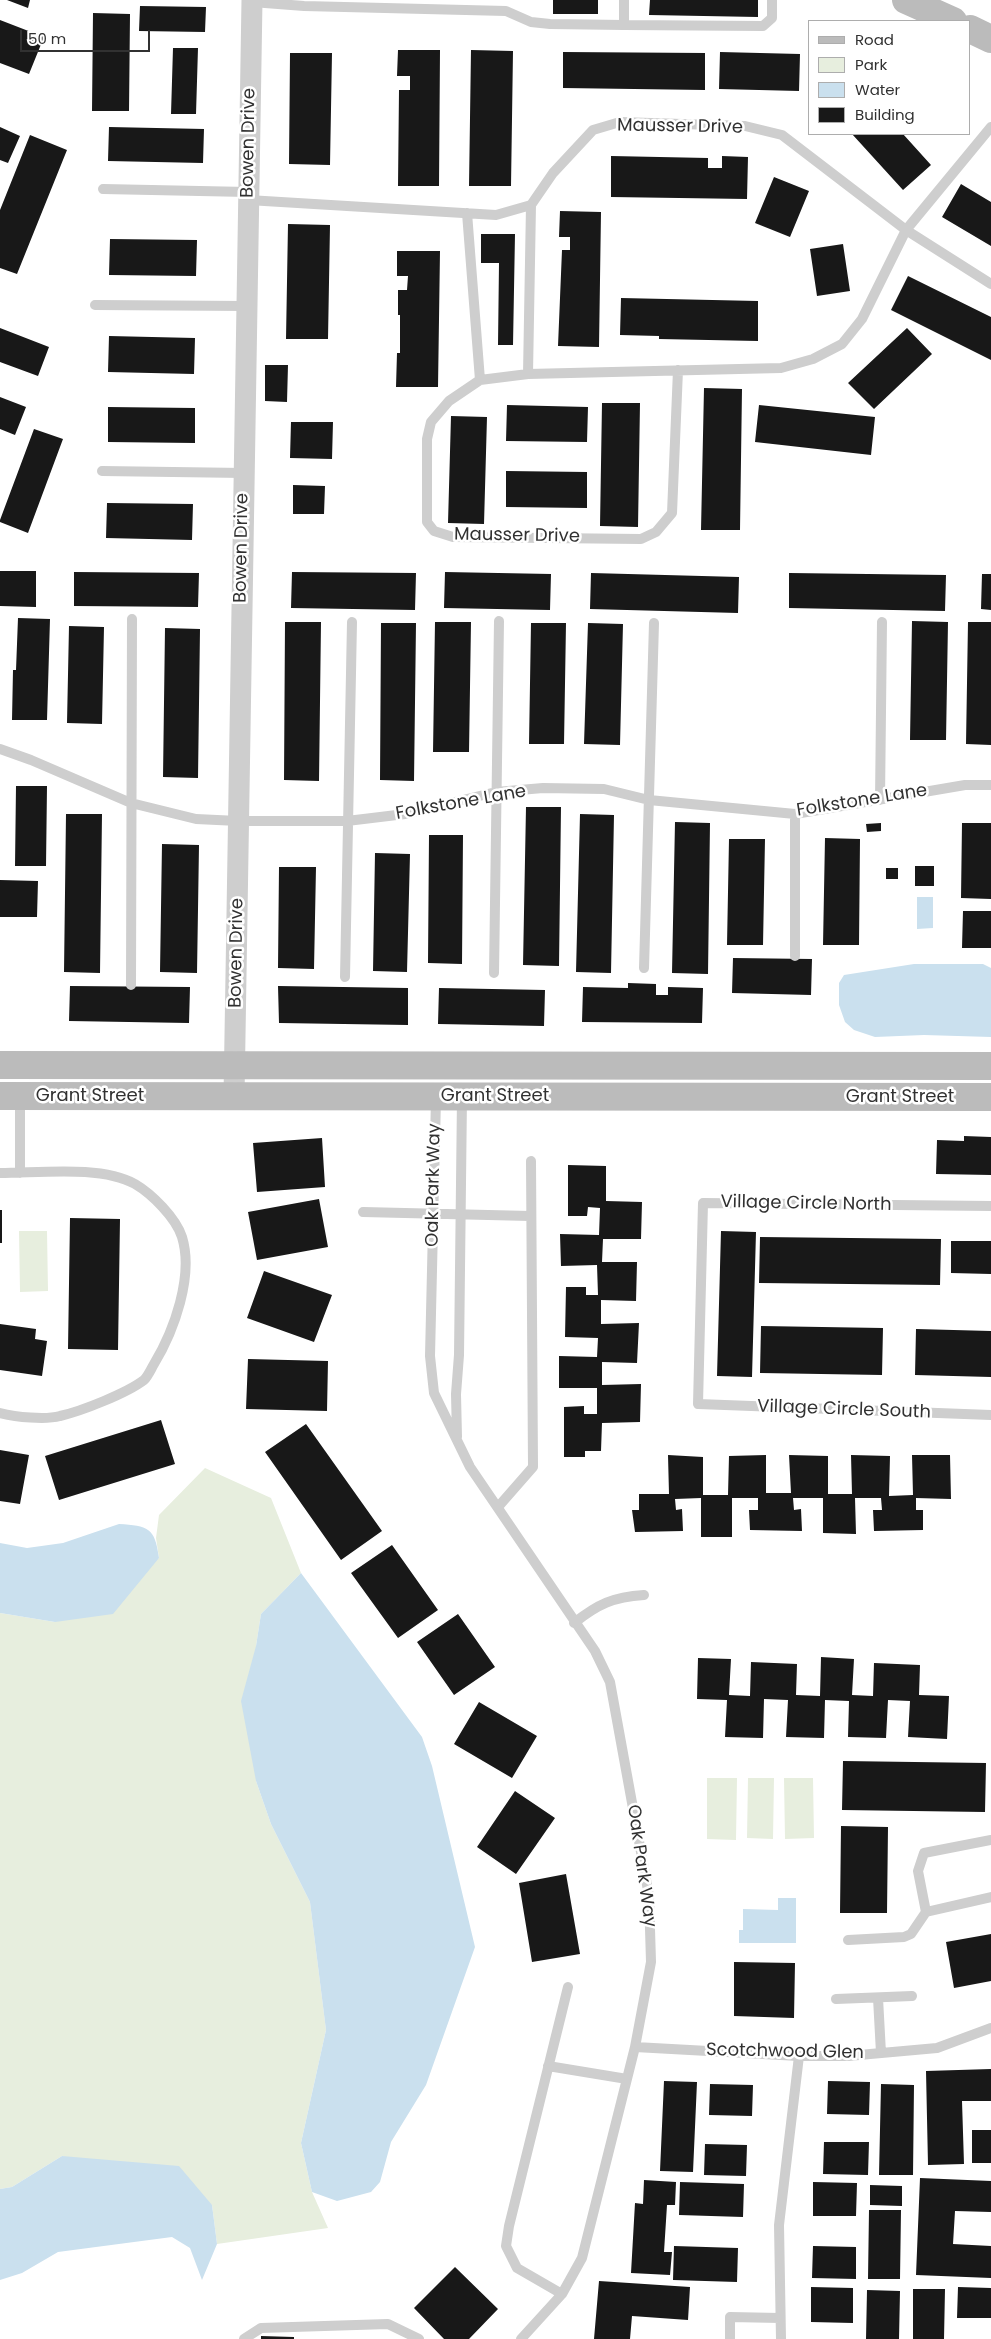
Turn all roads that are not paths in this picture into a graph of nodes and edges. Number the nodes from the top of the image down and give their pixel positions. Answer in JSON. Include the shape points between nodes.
{"nodes":[{"id":1,"x":624,"y":0,"type":"edge"},
{"id":2,"x":772,"y":0,"type":"edge"},
{"id":3,"x":906,"y":0,"type":"edge"},
{"id":4,"x":252,"y":1,"type":"edge"},
{"id":5,"x":298,"y":3,"type":"edge"},
{"id":6,"x":951,"y":20,"type":"edge"},
{"id":7,"x":624,"y":25,"type":"junction"},
{"id":8,"x":971,"y":29,"type":"edge"},
{"id":9,"x":991,"y":39,"type":"edge"},
{"id":10,"x":991,"y":118,"type":"edge"},
{"id":11,"x":990,"y":128,"type":"edge"},
{"id":12,"x":102,"y":189,"type":"dead end"},
{"id":13,"x":248,"y":196,"type":"junction"},
{"id":14,"x":531,"y":205,"type":"junction"},
{"id":15,"x":467,"y":213,"type":"junction"},
{"id":16,"x":906,"y":230,"type":"junction"},
{"id":17,"x":991,"y":284,"type":"edge"},
{"id":18,"x":95,"y":305,"type":"dead end"},
{"id":19,"x":246,"y":306,"type":"junction"},
{"id":20,"x":678,"y":370,"type":"junction"},
{"id":21,"x":528,"y":374,"type":"junction"},
{"id":22,"x":480,"y":380,"type":"junction"},
{"id":23,"x":102,"y":470,"type":"dead end"},
{"id":24,"x":244,"y":473,"type":"junction"},
{"id":25,"x":132,"y":619,"type":"dead end"},
{"id":26,"x":499,"y":621,"type":"dead end"},
{"id":27,"x":352,"y":622,"type":"dead end"},
{"id":28,"x":882,"y":622,"type":"dead end"},
{"id":29,"x":654,"y":623,"type":"dead end"},
{"id":30,"x":0,"y":749,"type":"edge"},
{"id":31,"x":991,"y":785,"type":"edge"},
{"id":32,"x":496,"y":792,"type":"junction"},
{"id":33,"x":650,"y":800,"type":"junction"},
{"id":34,"x":880,"y":800,"type":"junction"},
{"id":35,"x":131,"y":803,"type":"junction"},
{"id":36,"x":795,"y":814,"type":"junction"},
{"id":37,"x":238,"y":821,"type":"junction"},
{"id":38,"x":347,"y":821,"type":"junction"},
{"id":39,"x":795,"y":956,"type":"dead end"},
{"id":40,"x":644,"y":968,"type":"dead end"},
{"id":41,"x":494,"y":973,"type":"dead end"},
{"id":42,"x":345,"y":977,"type":"dead end"},
{"id":43,"x":131,"y":985,"type":"dead end"},
{"id":44,"x":10,"y":1065,"type":"edge"},
{"id":45,"x":235,"y":1065,"type":"junction"},
{"id":46,"x":448,"y":1065,"type":"junction"},
{"id":47,"x":991,"y":1066,"type":"edge"},
{"id":48,"x":10,"y":1096,"type":"edge"},
{"id":49,"x":234,"y":1096,"type":"junction"},
{"id":50,"x":449,"y":1096,"type":"junction"},
{"id":51,"x":991,"y":1097,"type":"edge"},
{"id":52,"x":531,"y":1161,"type":"dead end"},
{"id":53,"x":0,"y":1173,"type":"edge"},
{"id":54,"x":20,"y":1173,"type":"junction"},
{"id":55,"x":991,"y":1206,"type":"edge"},
{"id":56,"x":363,"y":1212,"type":"dead end"},
{"id":57,"x":434,"y":1213,"type":"junction"},
{"id":58,"x":460,"y":1214,"type":"junction"},
{"id":59,"x":530,"y":1216,"type":"junction"},
{"id":60,"x":698,"y":1404,"type":"joint"},
{"id":61,"x":0,"y":1413,"type":"edge"},
{"id":62,"x":991,"y":1418,"type":"edge"},
{"id":63,"x":457,"y":1441,"type":"junction"},
{"id":64,"x":498,"y":1507,"type":"junction"},
{"id":65,"x":644,"y":1594,"type":"dead end"},
{"id":66,"x":574,"y":1623,"type":"junction"},
{"id":67,"x":991,"y":1840,"type":"edge"},
{"id":68,"x":991,"y":1897,"type":"edge"},
{"id":69,"x":926,"y":1912,"type":"junction"},
{"id":70,"x":848,"y":1940,"type":"dead end"},
{"id":71,"x":568,"y":1987,"type":"dead end"},
{"id":72,"x":912,"y":1996,"type":"dead end"},
{"id":73,"x":878,"y":1998,"type":"junction"},
{"id":74,"x":836,"y":1999,"type":"dead end"},
{"id":75,"x":991,"y":2028,"type":"edge"},
{"id":76,"x":635,"y":2047,"type":"junction"},
{"id":77,"x":881,"y":2053,"type":"junction"},
{"id":78,"x":799,"y":2056,"type":"junction"},
{"id":79,"x":548,"y":2066,"type":"junction"},
{"id":80,"x":627,"y":2079,"type":"junction"},
{"id":81,"x":562,"y":2294,"type":"junction"},
{"id":82,"x":780,"y":2318,"type":"junction"},
{"id":83,"x":244,"y":2339,"type":"edge"},
{"id":84,"x":419,"y":2339,"type":"edge"},
{"id":85,"x":521,"y":2339,"type":"edge"},
{"id":86,"x":730,"y":2339,"type":"edge"},
{"id":87,"x":780,"y":2339,"type":"edge"}],
"edges":[{"from":1,"to":7,"type":"lane"},
{"from":2,"to":7,"type":"lane","via":[[772,18],[763,26]]},
{"from":3,"to":6,"type":"street"},
{"from":4,"to":5,"type":"lane"},
{"from":4,"to":13,"type":"street","name":"Bowen Drive"},
{"from":5,"to":7,"type":"lane","via":[[506,11],[531,22]]},
{"from":8,"to":9,"type":"street"},
{"from":10,"to":11,"type":"lane","name":"Mausser Drive"},
{"from":11,"to":16,"type":"lane","name":"Mausser Drive"},
{"from":12,"to":13,"type":"lane"},
{"from":13,"to":15,"type":"lane"},
{"from":13,"to":19,"type":"street","name":"Bowen Drive"},
{"from":14,"to":15,"type":"lane","via":[[496,215]]},
{"from":14,"to":16,"type":"lane","name":"Mausser Drive","via":[[553,173],[593,130],[620,122],[745,126],[782,135]]},
{"from":14,"to":21,"type":"lane"},
{"from":15,"to":22,"type":"lane"},
{"from":16,"to":17,"type":"lane","name":"Mausser Drive"},
{"from":16,"to":20,"type":"lane","name":"Mausser Drive","via":[[862,319],[842,344],[813,359],[781,368]]},
{"from":18,"to":19,"type":"lane"},
{"from":19,"to":24,"type":"street","name":"Bowen Drive"},
{"from":20,"to":21,"type":"lane","name":"Mausser Drive"},
{"from":20,"to":22,"type":"lane","name":"Mausser Drive","via":[[672,513],[656,532],[640,538],[453,537],[434,531],[427,522],[427,439],[431,422],[449,401]]},
{"from":21,"to":22,"type":"lane","name":"Mausser Drive"},
{"from":23,"to":24,"type":"lane"},
{"from":24,"to":37,"type":"street","name":"Bowen Drive"},
{"from":25,"to":35,"type":"lane"},
{"from":26,"to":32,"type":"lane"},
{"from":27,"to":38,"type":"lane"},
{"from":28,"to":34,"type":"lane"},
{"from":29,"to":33,"type":"lane"},
{"from":30,"to":35,"type":"lane","name":"Folkstone Lane"},
{"from":31,"to":34,"type":"lane","name":"Folkstone Lane","via":[[965,785]]},
{"from":32,"to":33,"type":"lane","name":"Folkstone Lane","via":[[542,788],[604,789]]},
{"from":32,"to":38,"type":"lane","name":"Folkstone Lane","via":[[405,814]]},
{"from":32,"to":41,"type":"lane"},
{"from":33,"to":36,"type":"lane","name":"Folkstone Lane"},
{"from":33,"to":40,"type":"lane"},
{"from":34,"to":36,"type":"lane","name":"Folkstone Lane"},
{"from":35,"to":37,"type":"lane","name":"Folkstone Lane","via":[[196,819]]},
{"from":35,"to":43,"type":"lane"},
{"from":36,"to":39,"type":"lane"},
{"from":37,"to":38,"type":"lane","name":"Folkstone Lane"},
{"from":37,"to":45,"type":"street","name":"Bowen Drive"},
{"from":38,"to":42,"type":"lane"},
{"from":44,"to":45,"type":"street","name":"Grant Street"},
{"from":44,"to":48,"type":"street"},
{"from":45,"to":46,"type":"street","name":"Grant Street"},
{"from":45,"to":49,"type":"street","name":"Bowen Drive"},
{"from":46,"to":47,"type":"street","name":"Grant Street"},
{"from":46,"to":50,"type":"street","name":"Oak Park Way"},
{"from":48,"to":49,"type":"street","name":"Grant Street"},
{"from":48,"to":54,"type":"lane"},
{"from":49,"to":50,"type":"street","name":"Grant Street"},
{"from":50,"to":51,"type":"street","name":"Grant Street"},
{"from":50,"to":57,"type":"lane","name":"Oak Park Way"},
{"from":50,"to":58,"type":"lane","name":"Oak Park Way"},
{"from":52,"to":59,"type":"lane"},
{"from":53,"to":54,"type":"lane"},
{"from":54,"to":61,"type":"lane","via":[[102,1173],[135,1184],[165,1209],[182,1237],[186,1274],[167,1343],[144,1379],[105,1400],[59,1417]]},
{"from":55,"to":60,"type":"lane","name":"Village Circle North","via":[[703,1203]]},
{"from":56,"to":57,"type":"lane"},
{"from":57,"to":58,"type":"lane"},
{"from":57,"to":63,"type":"lane","name":"Oak Park Way","via":[[430,1356],[434,1393]]},
{"from":58,"to":59,"type":"lane"},
{"from":58,"to":63,"type":"lane","name":"Oak Park Way"},
{"from":59,"to":64,"type":"lane","via":[[533,1467]]},
{"from":60,"to":62,"type":"lane","name":"Village Circle South"},
{"from":63,"to":64,"type":"lane","name":"Oak Park Way","via":[[470,1467]]},
{"from":64,"to":66,"type":"lane","name":"Oak Park Way"},
{"from":65,"to":66,"type":"lane","via":[[614,1598],[592,1608]]},
{"from":66,"to":76,"type":"lane","name":"Oak Park Way","via":[[595,1651],[610,1682],[649,1896],[651,1962]]},
{"from":67,"to":69,"type":"lane","via":[[924,1853],[918,1871]]},
{"from":68,"to":69,"type":"lane"},
{"from":69,"to":70,"type":"lane","via":[[911,1934],[904,1937]]},
{"from":71,"to":79,"type":"lane"},
{"from":72,"to":73,"type":"lane"},
{"from":73,"to":74,"type":"lane"},
{"from":73,"to":77,"type":"lane"},
{"from":75,"to":77,"type":"lane","name":"Scotchwood Glen","via":[[937,2048]]},
{"from":76,"to":78,"type":"lane","name":"Scotchwood Glen"},
{"from":76,"to":80,"type":"lane","name":"Oak Park Way"},
{"from":77,"to":78,"type":"lane","name":"Scotchwood Glen"},
{"from":78,"to":82,"type":"lane","via":[[779,2225]]},
{"from":79,"to":80,"type":"lane"},
{"from":79,"to":81,"type":"lane","via":[[506,2246],[517,2268]]},
{"from":80,"to":81,"type":"lane","name":"Oak Park Way","via":[[582,2258]]},
{"from":81,"to":85,"type":"lane","name":"Oak Park Way"},
{"from":82,"to":86,"type":"lane","via":[[730,2317]]},
{"from":82,"to":87,"type":"lane"},
{"from":83,"to":84,"type":"lane","via":[[261,2328],[388,2324]]}]}
